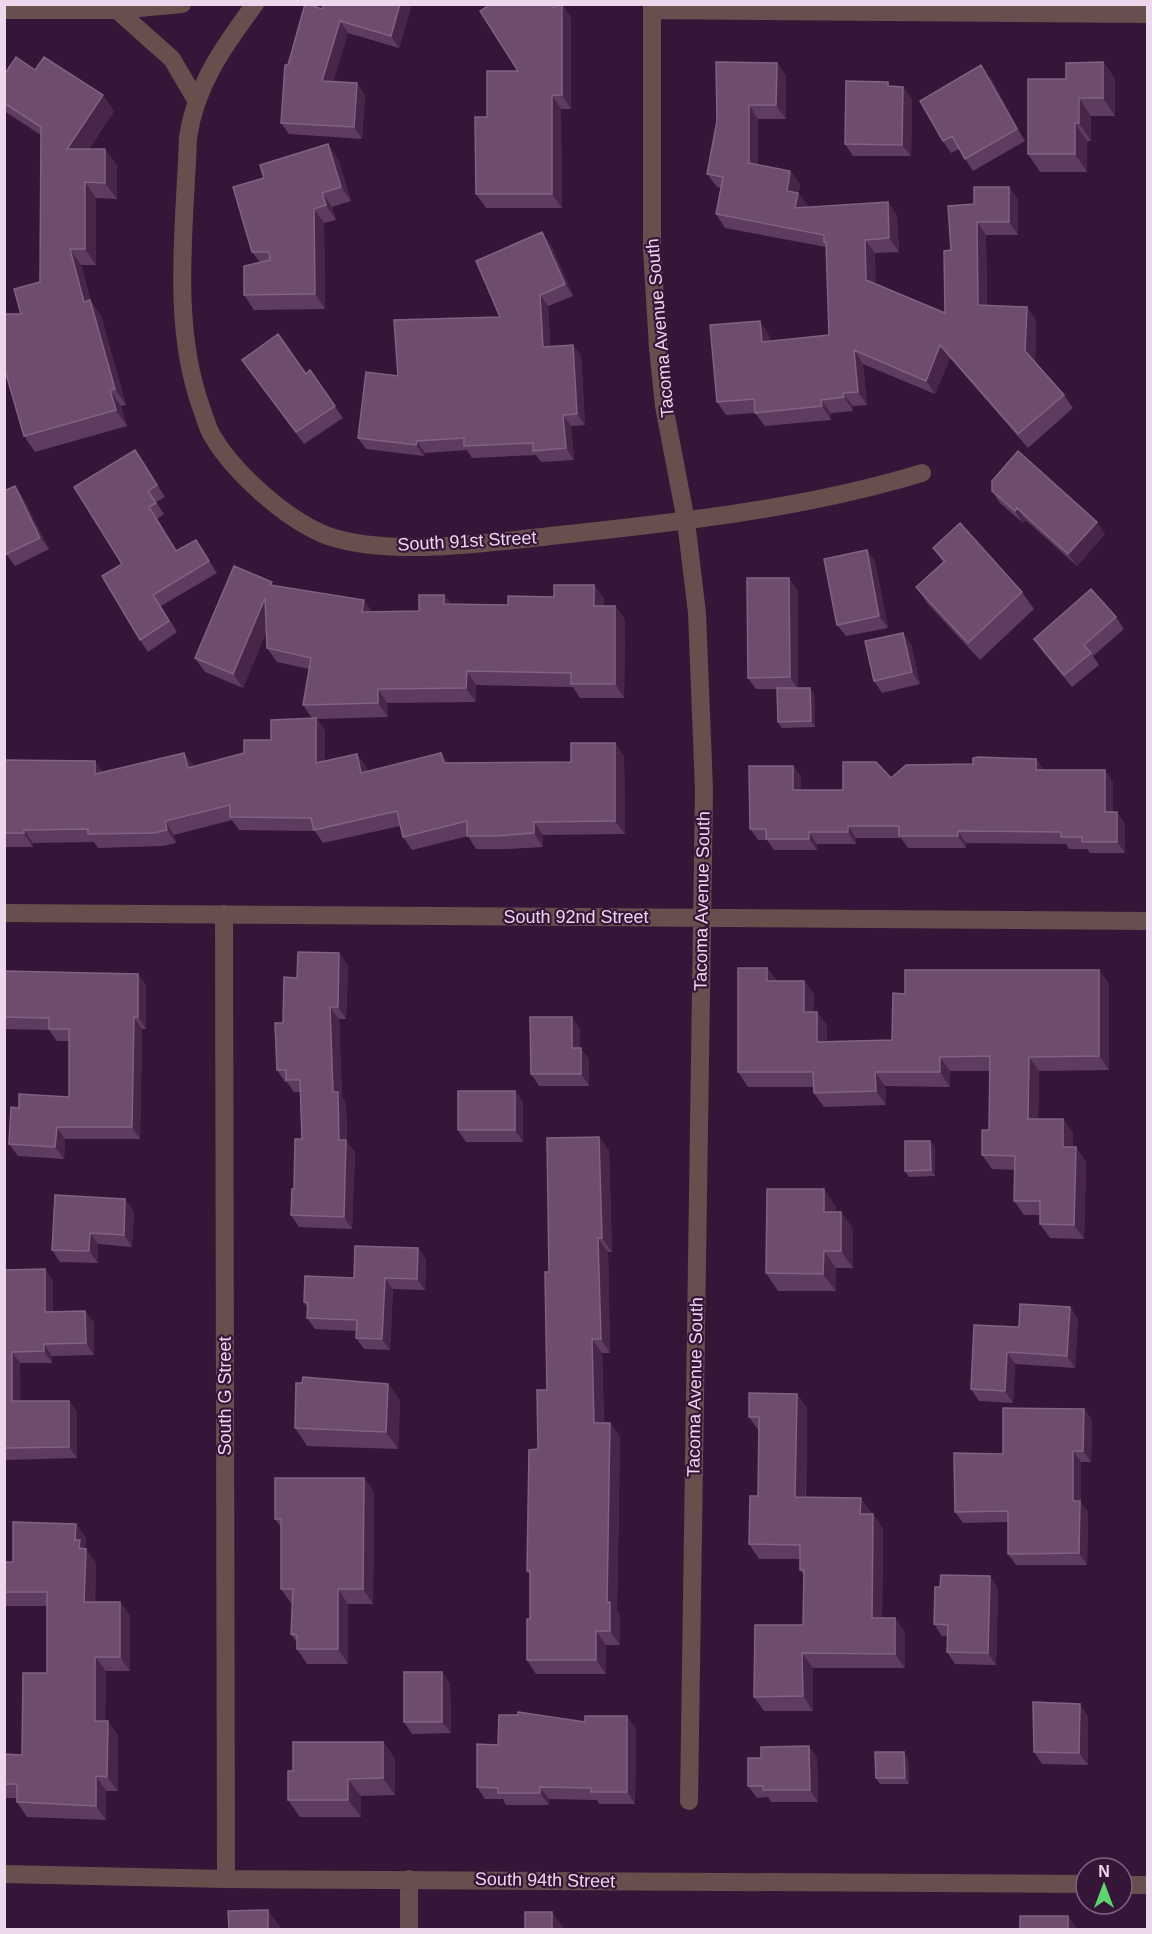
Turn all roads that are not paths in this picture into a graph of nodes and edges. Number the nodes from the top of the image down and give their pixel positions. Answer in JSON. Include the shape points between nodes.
{"nodes":[{"id":1,"x":182,"y":4,"type":"edge"},
{"id":2,"x":255,"y":4,"type":"edge"},
{"id":3,"x":652,"y":7,"type":"edge"},
{"id":4,"x":4,"y":10,"type":"edge"},
{"id":5,"x":117,"y":10,"type":"junction"},
{"id":6,"x":1148,"y":14,"type":"edge"},
{"id":7,"x":196,"y":100,"type":"junction"},
{"id":8,"x":922,"y":474,"type":"dead end"},
{"id":9,"x":686,"y":521,"type":"junction"},
{"id":10,"x":4,"y":913,"type":"edge"},
{"id":11,"x":224,"y":914,"type":"junction"},
{"id":12,"x":702,"y":918,"type":"junction"},
{"id":13,"x":1148,"y":921,"type":"edge"},
{"id":14,"x":689,"y":1801,"type":"dead end"},
{"id":15,"x":4,"y":1874,"type":"edge"},
{"id":16,"x":226,"y":1879,"type":"junction"},
{"id":17,"x":409,"y":1879,"type":"junction"},
{"id":18,"x":1074,"y":1884,"type":"edge"},
{"id":19,"x":409,"y":1929,"type":"edge"}],
"edges":[{"from":1,"to":5,"type":"street"},
{"from":2,"to":7,"type":"street","name":"South 91st Street","via":[[222,48]]},
{"from":3,"to":6,"type":"street"},
{"from":3,"to":9,"type":"street","name":"Tacoma Avenue South","via":[[652,249],[658,348],[664,406]]},
{"from":4,"to":5,"type":"street"},
{"from":5,"to":7,"type":"street","via":[[172,59]]},
{"from":7,"to":9,"type":"street","name":"South 91st Street","via":[[188,138],[183,293],[186,348],[193,383],[212,436],[253,483],[297,522],[330,536],[383,546],[472,544]]},
{"from":8,"to":9,"type":"street","name":"South 91st Street","via":[[884,485]]},
{"from":9,"to":12,"type":"street","name":"Tacoma Avenue South","via":[[702,688]]},
{"from":10,"to":11,"type":"street","name":"South 92nd Street"},
{"from":11,"to":12,"type":"street","name":"South 92nd Street"},
{"from":11,"to":16,"type":"street","name":"South G Street"},
{"from":12,"to":13,"type":"street","name":"South 92nd Street"},
{"from":12,"to":14,"type":"street","name":"Tacoma Avenue South"},
{"from":15,"to":16,"type":"street","name":"South 94th Street"},
{"from":16,"to":17,"type":"street","name":"South 94th Street"},
{"from":17,"to":18,"type":"street","name":"South 94th Street"},
{"from":17,"to":19,"type":"street"}]}
